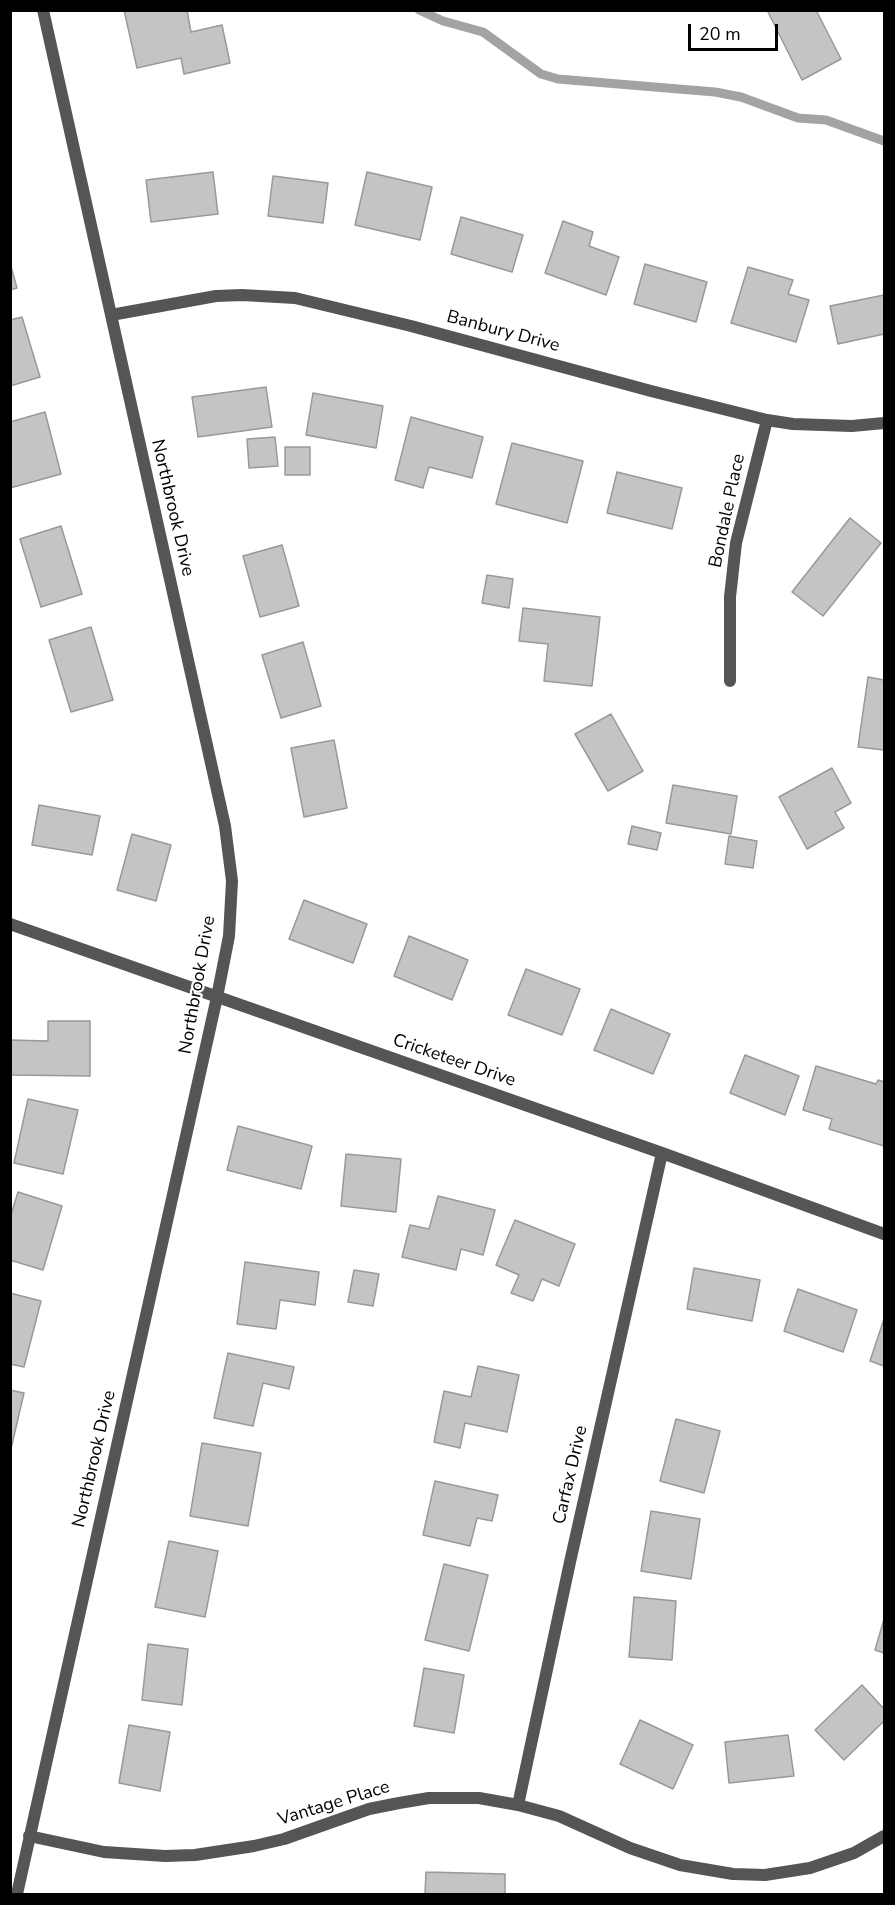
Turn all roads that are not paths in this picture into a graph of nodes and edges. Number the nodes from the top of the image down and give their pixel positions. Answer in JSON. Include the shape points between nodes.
{"nodes":[{"id":1,"x":43,"y":10,"type":"edge"},
{"id":2,"x":111,"y":315,"type":"junction"},
{"id":3,"x":767,"y":420,"type":"junction"},
{"id":4,"x":885,"y":423,"type":"edge"},
{"id":5,"x":730,"y":681,"type":"dead end"},
{"id":6,"x":10,"y":924,"type":"edge"},
{"id":7,"x":218,"y":997,"type":"junction"},
{"id":8,"x":662,"y":1153,"type":"junction"},
{"id":9,"x":885,"y":1234,"type":"edge"},
{"id":10,"x":519,"y":1805,"type":"junction"},
{"id":11,"x":29,"y":1836,"type":"junction"},
{"id":12,"x":885,"y":1836,"type":"edge"},
{"id":13,"x":17,"y":1894,"type":"edge"}],
"edges":[{"from":1,"to":2,"type":"street","name":"Northbrook Drive"},
{"from":2,"to":3,"type":"street","name":"Banbury Drive","via":[[216,296],[295,298]]},
{"from":2,"to":7,"type":"street","name":"Northbrook Drive","via":[[225,826],[232,880],[229,936]]},
{"from":3,"to":4,"type":"street","name":"Banbury Drive","via":[[852,426]]},
{"from":3,"to":5,"type":"street","name":"Bondale Place","via":[[736,543],[730,597]]},
{"from":6,"to":7,"type":"street","name":"Cricketeer Drive"},
{"from":7,"to":8,"type":"street","name":"Cricketeer Drive"},
{"from":7,"to":11,"type":"street","name":"Northbrook Drive"},
{"from":8,"to":9,"type":"street","name":"Cricketeer Drive"},
{"from":8,"to":10,"type":"street","name":"Carfax Drive"},
{"from":10,"to":11,"type":"street","name":"Vantage Place","via":[[479,1798],[429,1798],[369,1809],[284,1839],[195,1855],[104,1852]]},
{"from":10,"to":12,"type":"street","name":"Vantage Place","via":[[559,1816],[630,1848],[680,1865],[733,1874],[765,1875],[810,1868]]},
{"from":11,"to":13,"type":"street","name":"Northbrook Drive"}]}
